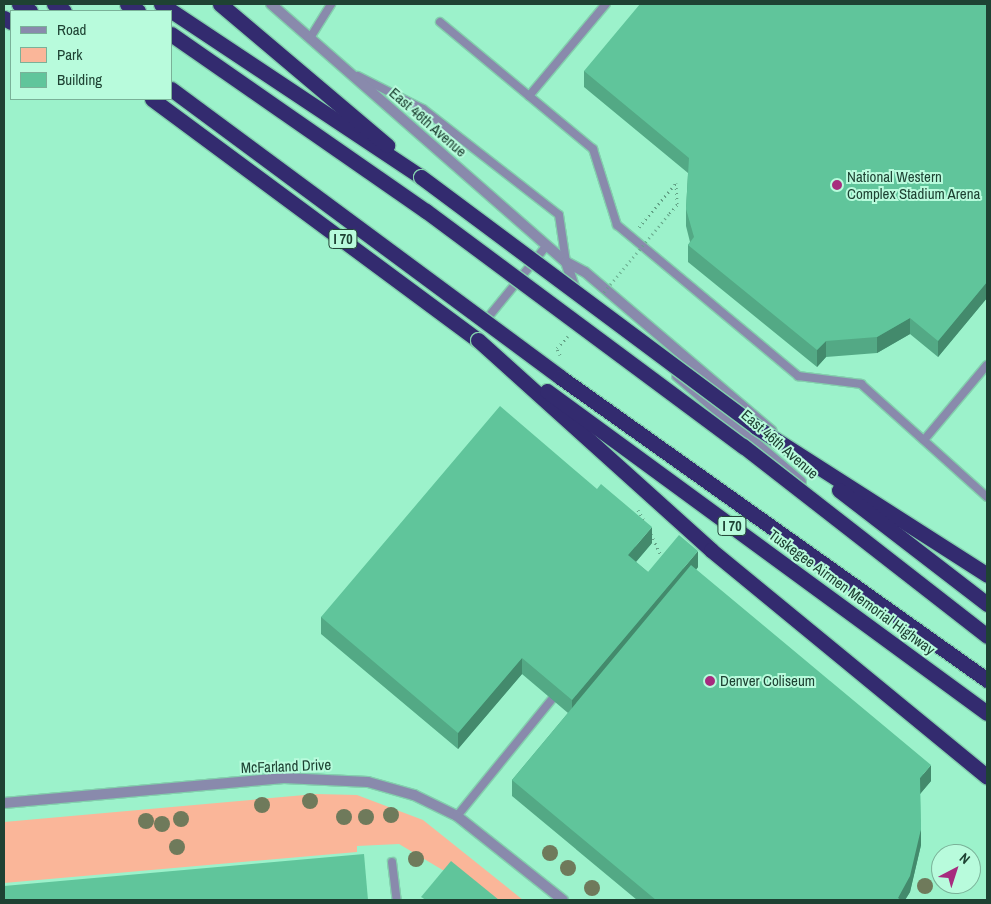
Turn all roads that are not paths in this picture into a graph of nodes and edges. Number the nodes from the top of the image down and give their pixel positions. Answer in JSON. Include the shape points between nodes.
{"nodes":[{"id":1,"x":220,"y":4,"type":"edge"},
{"id":2,"x":271,"y":4,"type":"edge"},
{"id":3,"x":331,"y":4,"type":"edge"},
{"id":4,"x":606,"y":4,"type":"edge"},
{"id":5,"x":172,"y":11,"type":"edge"},
{"id":6,"x":440,"y":22,"type":"dead end"},
{"id":7,"x":172,"y":35,"type":"edge"},
{"id":8,"x":310,"y":38,"type":"junction"},
{"id":9,"x":348,"y":71,"type":"junction"},
{"id":10,"x":172,"y":90,"type":"edge"},
{"id":11,"x":529,"y":96,"type":"junction"},
{"id":12,"x":142,"y":100,"type":"edge"},
{"id":13,"x":153,"y":100,"type":"edge"},
{"id":14,"x":208,"y":139,"type":"junction"},
{"id":15,"x":421,"y":177,"type":"junction"},
{"id":16,"x":547,"y":245,"type":"junction"},
{"id":17,"x":566,"y":262,"type":"junction"},
{"id":18,"x":490,"y":315,"type":"dead end"},
{"id":19,"x":478,"y":340,"type":"junction"},
{"id":20,"x":987,"y":365,"type":"edge"},
{"id":21,"x":756,"y":427,"type":"junction"},
{"id":22,"x":924,"y":440,"type":"junction"},
{"id":23,"x":987,"y":497,"type":"edge"},
{"id":24,"x":987,"y":575,"type":"edge"},
{"id":25,"x":987,"y":604,"type":"edge"},
{"id":26,"x":987,"y":612,"type":"edge"},
{"id":27,"x":987,"y":636,"type":"edge"},
{"id":28,"x":987,"y":642,"type":"edge"},
{"id":29,"x":987,"y":680,"type":"edge"},
{"id":30,"x":552,"y":700,"type":"edge"},
{"id":31,"x":987,"y":713,"type":"edge"},
{"id":32,"x":987,"y":778,"type":"edge"},
{"id":33,"x":4,"y":802,"type":"edge"},
{"id":34,"x":457,"y":816,"type":"junction"},
{"id":35,"x":392,"y":862,"type":"dead end"},
{"id":36,"x":397,"y":900,"type":"edge"},
{"id":37,"x":563,"y":900,"type":"edge"}],
"edges":[{"from":1,"to":15,"type":"highway","via":[[328,91]]},
{"from":2,"to":8,"type":"street","name":"East 46th Avenue"},
{"from":3,"to":8,"type":"lane"},
{"from":4,"to":11,"type":"lane"},
{"from":5,"to":15,"type":"highway"},
{"from":6,"to":11,"type":"lane"},
{"from":7,"to":27,"type":"highway","bridge":true,"via":[[426,211],[743,446]]},
{"from":8,"to":9,"type":"street","name":"East 46th Avenue"},
{"from":9,"to":16,"type":"street","name":"East 46th Avenue"},
{"from":9,"to":17,"type":"lane","via":[[423,109],[559,215]]},
{"from":10,"to":29,"type":"highway","bridge":true,"via":[[560,377]]},
{"from":11,"to":22,"type":"lane","via":[[593,149],[616,225],[798,376],[860,384]]},
{"from":12,"to":14,"type":"highway"},
{"from":13,"to":14,"type":"highway","number":"I 70"},
{"from":14,"to":19,"type":"highway","number":"I 70"},
{"from":15,"to":21,"type":"highway","bridge":true},
{"from":16,"to":17,"type":"street","name":"East 46th Avenue"},
{"from":16,"to":18,"type":"lane"},
{"from":17,"to":26,"type":"street","name":"East 46th Avenue","via":[[584,272]]},
{"from":17,"to":28,"type":"street","name":"East 46th Avenue","via":[[571,285]]},
{"from":19,"to":31,"type":"highway","name":"Tuskegee Airmen Memorial Highway","number":"I 70","bridge":true},
{"from":19,"to":32,"type":"highway","bridge":true,"via":[[711,550]]},
{"from":20,"to":22,"type":"lane"},
{"from":21,"to":24,"type":"highway","bridge":true},
{"from":21,"to":25,"type":"highway","bridge":true},
{"from":22,"to":23,"type":"lane"},
{"from":30,"to":34,"type":"lane"},
{"from":33,"to":34,"type":"street","name":"McFarland Drive","via":[[317,777],[391,788]]},
{"from":34,"to":37,"type":"street","name":"McFarland Drive"},
{"from":35,"to":36,"type":"lane"}]}
